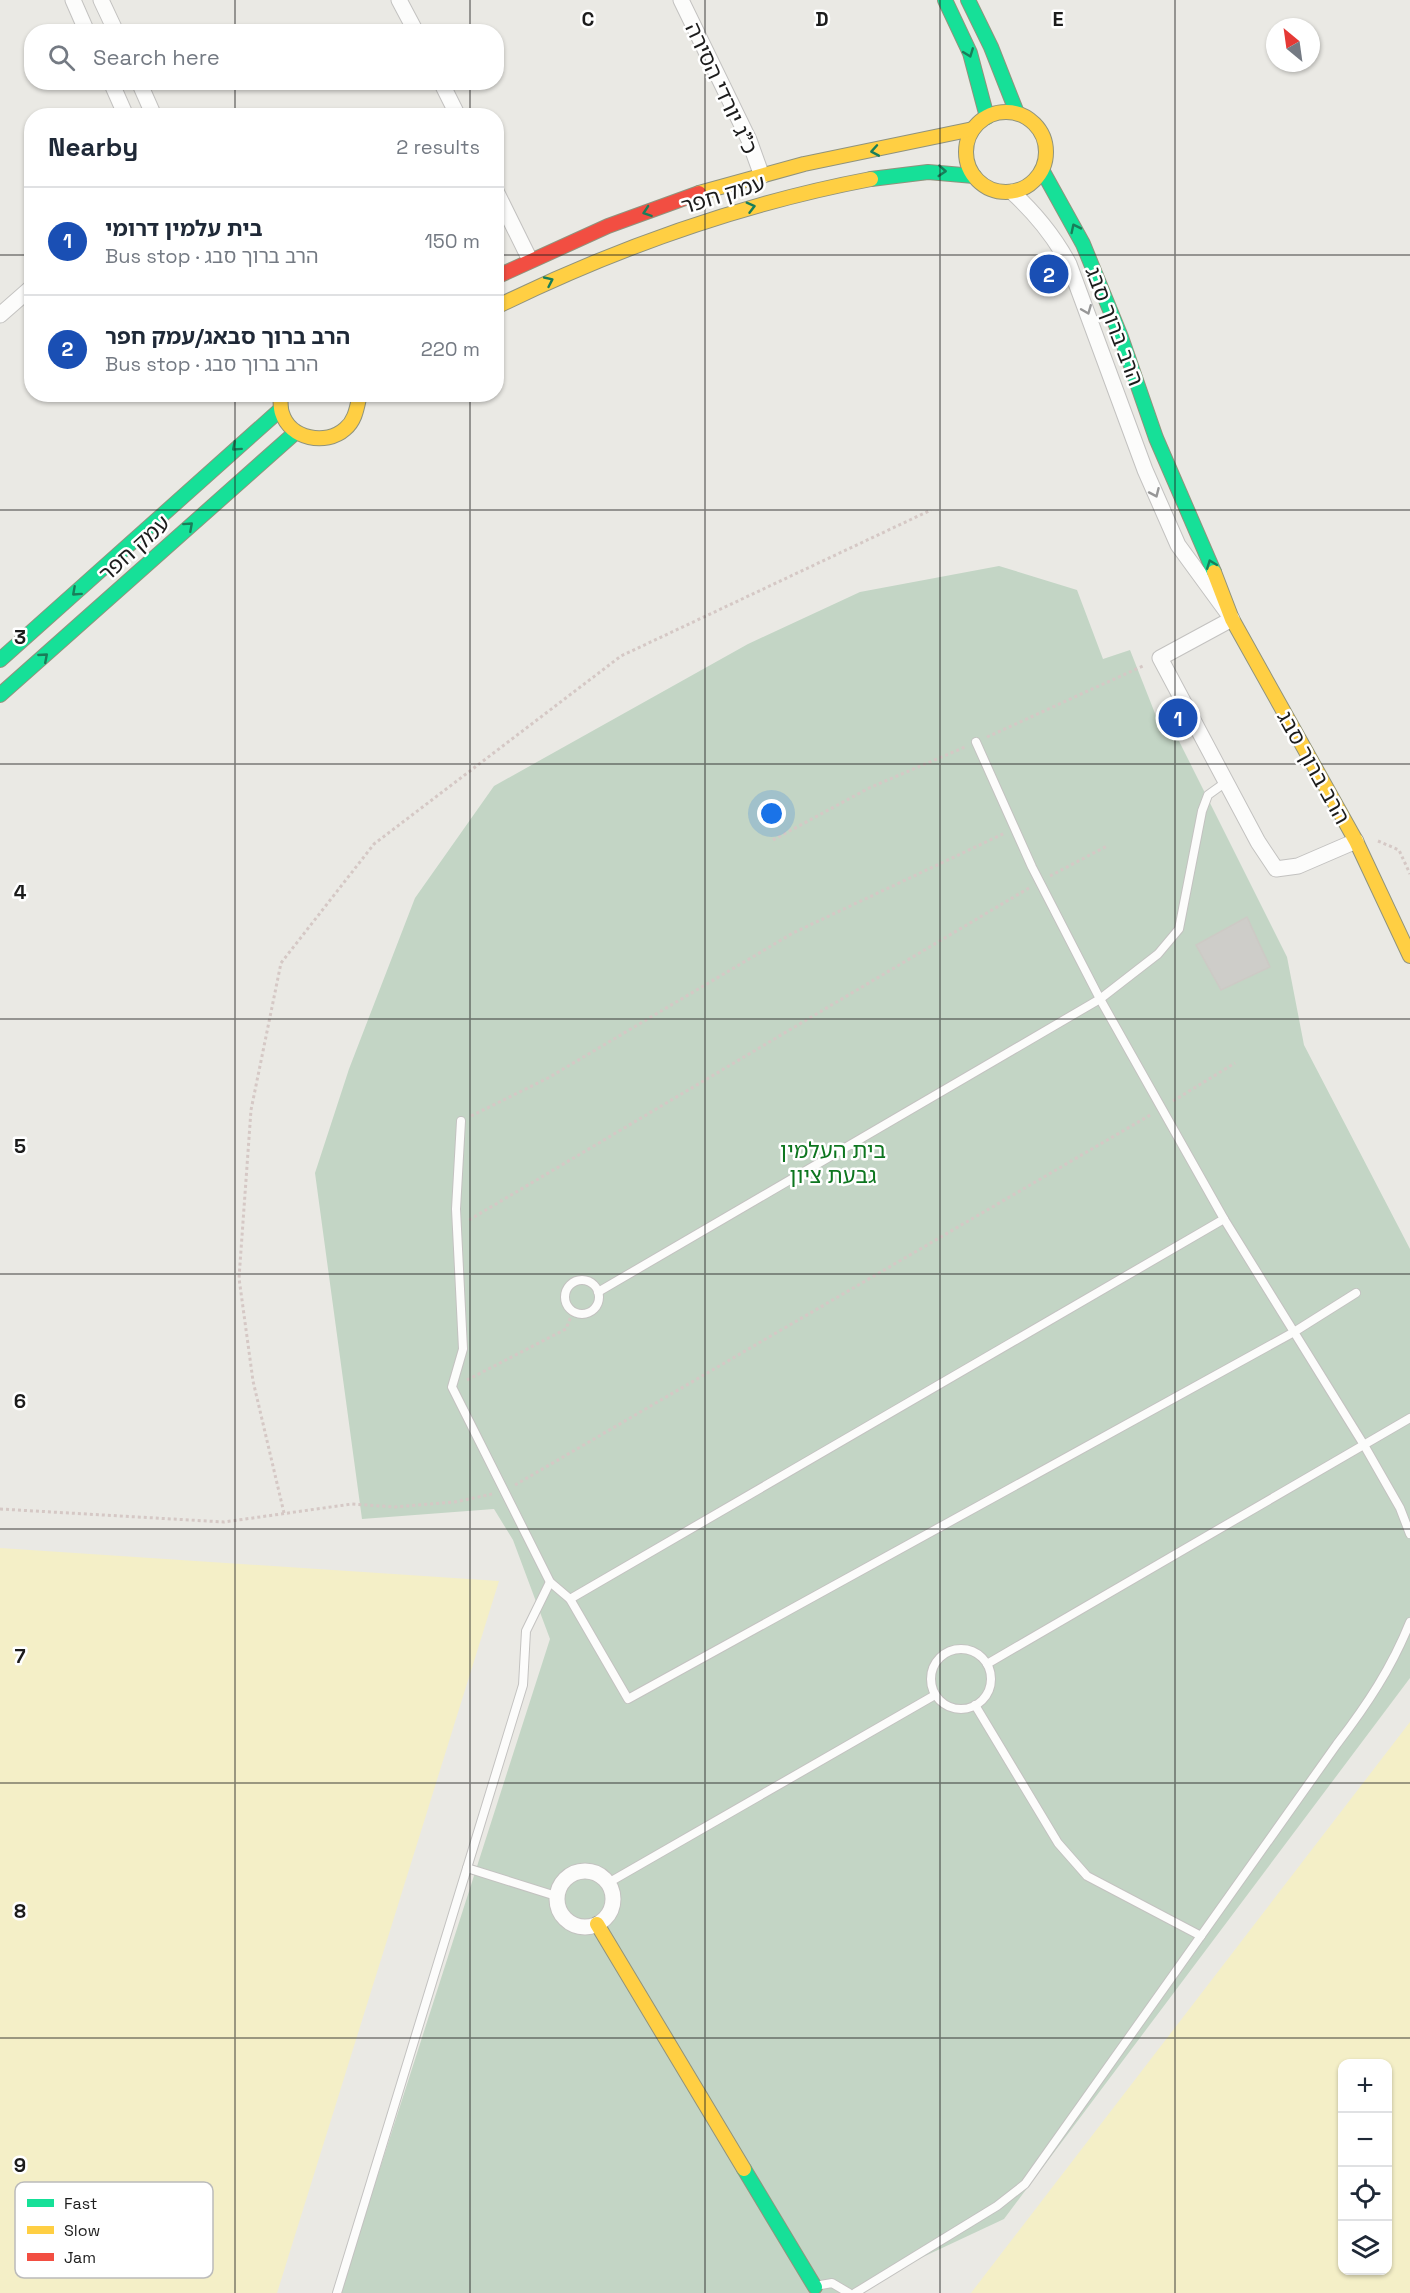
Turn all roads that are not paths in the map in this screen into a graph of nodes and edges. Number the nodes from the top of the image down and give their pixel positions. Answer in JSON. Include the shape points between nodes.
{"nodes":[{"id":1,"x":73,"y":0,"type":"edge"},
{"id":2,"x":101,"y":0,"type":"edge"},
{"id":3,"x":399,"y":0,"type":"edge"},
{"id":4,"x":681,"y":0,"type":"edge"},
{"id":5,"x":945,"y":0,"type":"edge"},
{"id":6,"x":969,"y":0,"type":"edge"},
{"id":7,"x":84,"y":24,"type":"edge"},
{"id":8,"x":112,"y":24,"type":"edge"},
{"id":9,"x":412,"y":24,"type":"edge"},
{"id":10,"x":115,"y":90,"type":"edge"},
{"id":11,"x":143,"y":90,"type":"edge"},
{"id":12,"x":445,"y":90,"type":"edge"},
{"id":13,"x":122,"y":108,"type":"edge"},
{"id":14,"x":150,"y":108,"type":"edge"},
{"id":15,"x":454,"y":108,"type":"edge"},
{"id":16,"x":1017,"y":113,"type":"junction"},
{"id":17,"x":987,"y":117,"type":"junction"},
{"id":18,"x":973,"y":129,"type":"junction"},
{"id":19,"x":1042,"y":170,"type":"junction"},
{"id":20,"x":762,"y":176,"type":"junction"},
{"id":21,"x":974,"y":176,"type":"junction"},
{"id":22,"x":1012,"y":192,"type":"junction"},
{"id":23,"x":504,"y":206,"type":"edge"},
{"id":24,"x":530,"y":260,"type":"junction"},
{"id":25,"x":504,"y":272,"type":"edge"},
{"id":26,"x":24,"y":294,"type":"edge"},
{"id":27,"x":504,"y":303,"type":"edge"},
{"id":28,"x":0,"y":315,"type":"edge"},
{"id":29,"x":280,"y":402,"type":"edge"},
{"id":30,"x":359,"y":402,"type":"edge"},
{"id":31,"x":280,"y":410,"type":"junction"},
{"id":32,"x":296,"y":432,"type":"junction"},
{"id":33,"x":1232,"y":619,"type":"junction"},
{"id":34,"x":0,"y":660,"type":"edge"},
{"id":35,"x":0,"y":695,"type":"edge"},
{"id":36,"x":976,"y":742,"type":"dead end"},
{"id":37,"x":1226,"y":782,"type":"junction"},
{"id":38,"x":1356,"y":841,"type":"junction"},
{"id":39,"x":1410,"y":956,"type":"edge"},
{"id":40,"x":1100,"y":999,"type":"junction"},
{"id":41,"x":461,"y":1121,"type":"road end"},
{"id":42,"x":1224,"y":1219,"type":"junction"},
{"id":43,"x":598,"y":1292,"type":"junction"},
{"id":44,"x":1356,"y":1293,"type":"dead end"},
{"id":45,"x":1294,"y":1332,"type":"junction"},
{"id":46,"x":1410,"y":1418,"type":"edge"},
{"id":47,"x":1364,"y":1445,"type":"junction"},
{"id":48,"x":1410,"y":1534,"type":"edge"},
{"id":49,"x":550,"y":1582,"type":"junction"},
{"id":50,"x":570,"y":1599,"type":"junction"},
{"id":51,"x":1410,"y":1622,"type":"edge"},
{"id":52,"x":987,"y":1664,"type":"junction"},
{"id":53,"x":935,"y":1695,"type":"junction"},
{"id":54,"x":975,"y":1706,"type":"junction"},
{"id":55,"x":467,"y":1868,"type":"junction"},
{"id":56,"x":608,"y":1883,"type":"junction"},
{"id":57,"x":556,"y":1896,"type":"junction"},
{"id":58,"x":597,"y":1924,"type":"junction"},
{"id":59,"x":1201,"y":1936,"type":"junction"},
{"id":60,"x":811,"y":2290,"type":"edge"},
{"id":61,"x":338,"y":2293,"type":"edge"},
{"id":62,"x":849,"y":2293,"type":"edge"},
{"id":63,"x":855,"y":2293,"type":"edge"}],
"edges":[{"from":1,"to":7,"type":"street"},
{"from":2,"to":8,"type":"street"},
{"from":3,"to":9,"type":"street"},
{"from":4,"to":20,"type":"street","name":"כ\"ג יורדי הסירה","via":[[749,140]]},
{"from":5,"to":17,"type":"street","one_way":true,"via":[[970,53]]},
{"from":6,"to":16,"type":"street"},
{"from":10,"to":13,"type":"street"},
{"from":11,"to":14,"type":"street"},
{"from":12,"to":15,"type":"street"},
{"from":16,"to":17,"type":"street"},
{"from":16,"to":19,"type":"street","via":[[1028,118],[1042,134],[1046,154]]},
{"from":17,"to":18,"type":"street"},
{"from":18,"to":20,"type":"street","name":"עמק חפר","one_way":true,"via":[[934,141],[804,164]]},
{"from":18,"to":21,"type":"street","via":[[966,158]]},
{"from":19,"to":22,"type":"street","via":[[1030,184]]},
{"from":33,"to":19,"type":"street","name":"הרב ברוך סבג","one_way":true,"via":[[1200,534],[1156,438],[1083,244]]},
{"from":20,"to":24,"type":"street","name":"עמק חפר","one_way":true,"via":[[634,217]]},
{"from":21,"to":22,"type":"street","via":[[991,189]]},
{"from":27,"to":21,"type":"street","name":"עמק חפר","one_way":true,"via":[[643,242],[812,190],[935,170]]},
{"from":22,"to":33,"type":"street","name":"הרב ברוך סבג","one_way":true,"via":[[1035,213],[1069,264],[1145,470],[1178,545]]},
{"from":23,"to":24,"type":"street"},
{"from":24,"to":25,"type":"street","name":"עמק חפר"},
{"from":26,"to":28,"type":"street"},
{"from":29,"to":31,"type":"street"},
{"from":30,"to":32,"type":"street","via":[[351,424],[339,435],[324,440]]},
{"from":31,"to":32,"type":"street"},
{"from":31,"to":34,"type":"street","name":"עמק חפר","one_way":true},
{"from":35,"to":32,"type":"street","name":"עמק חפר","one_way":true},
{"from":33,"to":37,"type":"street","name":"הרב ברוך סבג","via":[[1160,658]]},
{"from":33,"to":38,"type":"street","name":"הרב ברוך סבג"},
{"from":36,"to":40,"type":"lane","via":[[1040,882]]},
{"from":37,"to":38,"type":"street","name":"הרב ברוך סבג","via":[[1276,869],[1298,866]]},
{"from":37,"to":40,"type":"lane","via":[[1208,795],[1202,811],[1179,929],[1158,954]]},
{"from":38,"to":39,"type":"street"},
{"from":40,"to":42,"type":"lane"},
{"from":40,"to":43,"type":"lane"},
{"from":41,"to":49,"type":"lane","via":[[456,1227],[463,1349],[452,1387]]},
{"from":42,"to":45,"type":"lane"},
{"from":42,"to":50,"type":"lane"},
{"from":43,"to":43,"type":"lane","via":[[586,1280],[571,1283],[564,1298],[573,1311],[584,1314],[594,1308]]},
{"from":44,"to":45,"type":"lane"},
{"from":45,"to":47,"type":"lane"},
{"from":45,"to":50,"type":"lane","via":[[628,1699]]},
{"from":46,"to":47,"type":"lane"},
{"from":47,"to":48,"type":"lane","via":[[1400,1508]]},
{"from":47,"to":52,"type":"lane"},
{"from":49,"to":50,"type":"lane"},
{"from":49,"to":55,"type":"lane","via":[[526,1631],[523,1685]]},
{"from":51,"to":59,"type":"lane","via":[[1372,1697]]},
{"from":52,"to":53,"type":"lane","via":[[973,1651],[945,1653],[930,1677]]},
{"from":52,"to":54,"type":"lane","via":[[990,1687]]},
{"from":53,"to":54,"type":"lane","via":[[957,1709]]},
{"from":53,"to":56,"type":"lane"},
{"from":54,"to":59,"type":"lane","via":[[1058,1843],[1087,1876]]},
{"from":55,"to":57,"type":"lane"},
{"from":55,"to":61,"type":"lane"},
{"from":56,"to":57,"type":"street","via":[[592,1872],[580,1871],[564,1879]]},
{"from":56,"to":58,"type":"street","via":[[613,1897],[611,1911]]},
{"from":57,"to":58,"type":"street","via":[[566,1921],[586,1928]]},
{"from":58,"to":60,"type":"street"},
{"from":59,"to":63,"type":"lane","via":[[1025,2184],[997,2206]]},
{"from":60,"to":62,"type":"lane","via":[[832,2283]]}]}
